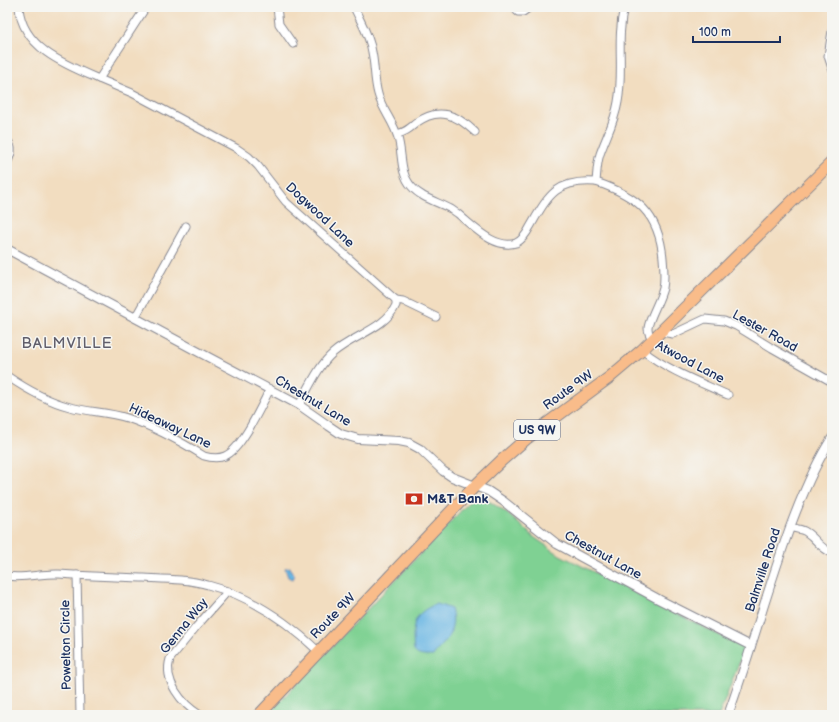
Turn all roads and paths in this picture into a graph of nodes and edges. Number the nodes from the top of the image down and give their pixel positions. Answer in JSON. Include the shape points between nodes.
{"nodes":[{"id":1,"x":19,"y":7,"type":"edge"},
{"id":2,"x":146,"y":7,"type":"edge"},
{"id":3,"x":277,"y":7,"type":"edge"},
{"id":4,"x":354,"y":7,"type":"edge"},
{"id":5,"x":513,"y":7,"type":"edge"},
{"id":6,"x":530,"y":7,"type":"edge"},
{"id":7,"x":624,"y":7,"type":"edge"},
{"id":8,"x":832,"y":31,"type":"edge"},
{"id":9,"x":293,"y":44,"type":"dead end"},
{"id":10,"x":832,"y":68,"type":"edge"},
{"id":11,"x":99,"y":79,"type":"junction"},
{"id":12,"x":475,"y":132,"type":"dead end"},
{"id":13,"x":397,"y":134,"type":"junction"},
{"id":14,"x":7,"y":140,"type":"edge"},
{"id":15,"x":832,"y":162,"type":"edge"},
{"id":16,"x":7,"y":163,"type":"edge"},
{"id":17,"x":596,"y":182,"type":"junction"},
{"id":18,"x":186,"y":226,"type":"dead end"},
{"id":19,"x":7,"y":249,"type":"edge"},
{"id":20,"x":396,"y":300,"type":"junction"},
{"id":21,"x":436,"y":317,"type":"dead end"},
{"id":22,"x":136,"y":318,"type":"junction"},
{"id":23,"x":661,"y":332,"type":"junction"},
{"id":24,"x":652,"y":339,"type":"junction"},
{"id":25,"x":642,"y":350,"type":"junction"},
{"id":26,"x":7,"y":376,"type":"edge"},
{"id":27,"x":832,"y":382,"type":"edge"},
{"id":28,"x":270,"y":389,"type":"junction"},
{"id":29,"x":728,"y":395,"type":"dead end"},
{"id":30,"x":299,"y":404,"type":"junction"},
{"id":31,"x":832,"y":438,"type":"edge"},
{"id":32,"x":475,"y":486,"type":"junction"},
{"id":33,"x":790,"y":527,"type":"junction"},
{"id":34,"x":832,"y":553,"type":"edge"},
{"id":35,"x":77,"y":575,"type":"junction"},
{"id":36,"x":7,"y":576,"type":"edge"},
{"id":37,"x":228,"y":591,"type":"junction"},
{"id":38,"x":751,"y":646,"type":"junction"},
{"id":39,"x":319,"y":652,"type":"junction"},
{"id":40,"x":80,"y":715,"type":"edge"},
{"id":41,"x":200,"y":715,"type":"edge"},
{"id":42,"x":259,"y":715,"type":"edge"},
{"id":43,"x":728,"y":715,"type":"edge"}],
"edges":[{"from":1,"to":11,"type":"street","name":"Dogwood Lane","via":[[25,29],[42,50]]},
{"from":2,"to":11,"type":"street"},
{"from":3,"to":9,"type":"street","via":[[279,24]]},
{"from":4,"to":13,"type":"street","via":[[372,50],[381,103]]},
{"from":5,"to":6,"type":"street","via":[[518,12],[523,12]]},
{"from":7,"to":17,"type":"street","via":[[620,30],[618,103],[599,155]]},
{"from":8,"to":10,"type":"street","via":[[828,56]]},
{"from":11,"to":20,"type":"street","name":"Dogwood Lane","via":[[146,100],[249,157],[286,202]]},
{"from":12,"to":13,"type":"street","via":[[460,119],[436,114]]},
{"from":13,"to":17,"type":"street","via":[[405,175],[414,189],[459,214],[488,238],[503,243],[517,242],[523,237],[542,205],[563,185],[572,182]]},
{"from":14,"to":16,"type":"street","via":[[12,150]]},
{"from":15,"to":23,"type":"highway","name":"Route 9W","number":"US 9W"},
{"from":17,"to":24,"type":"street","via":[[616,189],[635,200],[653,219],[658,230],[663,252],[664,275],[661,295],[648,329]]},
{"from":18,"to":22,"type":"street"},
{"from":19,"to":22,"type":"street","name":"Chestnut Lane"},
{"from":20,"to":21,"type":"street"},
{"from":20,"to":30,"type":"street","via":[[396,305],[388,318],[332,353]]},
{"from":22,"to":28,"type":"street","name":"Chestnut Lane"},
{"from":23,"to":24,"type":"highway","name":"Route 9W","number":"US 9W"},
{"from":23,"to":27,"type":"street","name":"Lester Road","via":[[673,334],[705,319],[724,321]]},
{"from":24,"to":25,"type":"highway","name":"Route 9W","number":"US 9W"},
{"from":25,"to":29,"type":"street","name":"Atwood Lane","via":[[666,366]]},
{"from":25,"to":32,"type":"highway","name":"Route 9W","number":"US 9W","via":[[526,439]]},
{"from":26,"to":28,"type":"street","name":"Hideaway Lane","via":[[57,403],[127,418],[212,458],[226,456],[236,449]]},
{"from":28,"to":30,"type":"street","name":"Chestnut Lane"},
{"from":30,"to":32,"type":"street","name":"Chestnut Lane","via":[[349,437],[409,443],[420,449],[452,477]]},
{"from":31,"to":33,"type":"street","name":"Balmville Road","via":[[815,467]]},
{"from":32,"to":38,"type":"street","name":"Chestnut Lane","via":[[503,501],[557,544]]},
{"from":32,"to":39,"type":"highway","name":"Route 9W","number":"US 9W"},
{"from":33,"to":34,"type":"street","via":[[804,531],[818,545]]},
{"from":33,"to":38,"type":"street","name":"Balmville Road"},
{"from":35,"to":36,"type":"street","via":[[56,574],[21,578]]},
{"from":35,"to":37,"type":"street","via":[[177,580],[207,584]]},
{"from":35,"to":40,"type":"street","name":"Powelton Circle"},
{"from":37,"to":39,"type":"street","via":[[279,618]]},
{"from":37,"to":41,"type":"street","name":"Genna Way","via":[[170,658],[168,665],[176,692]]},
{"from":38,"to":43,"type":"street","name":"Balmville Road"},
{"from":39,"to":42,"type":"highway","name":"Route 9W","number":"US 9W"}]}
